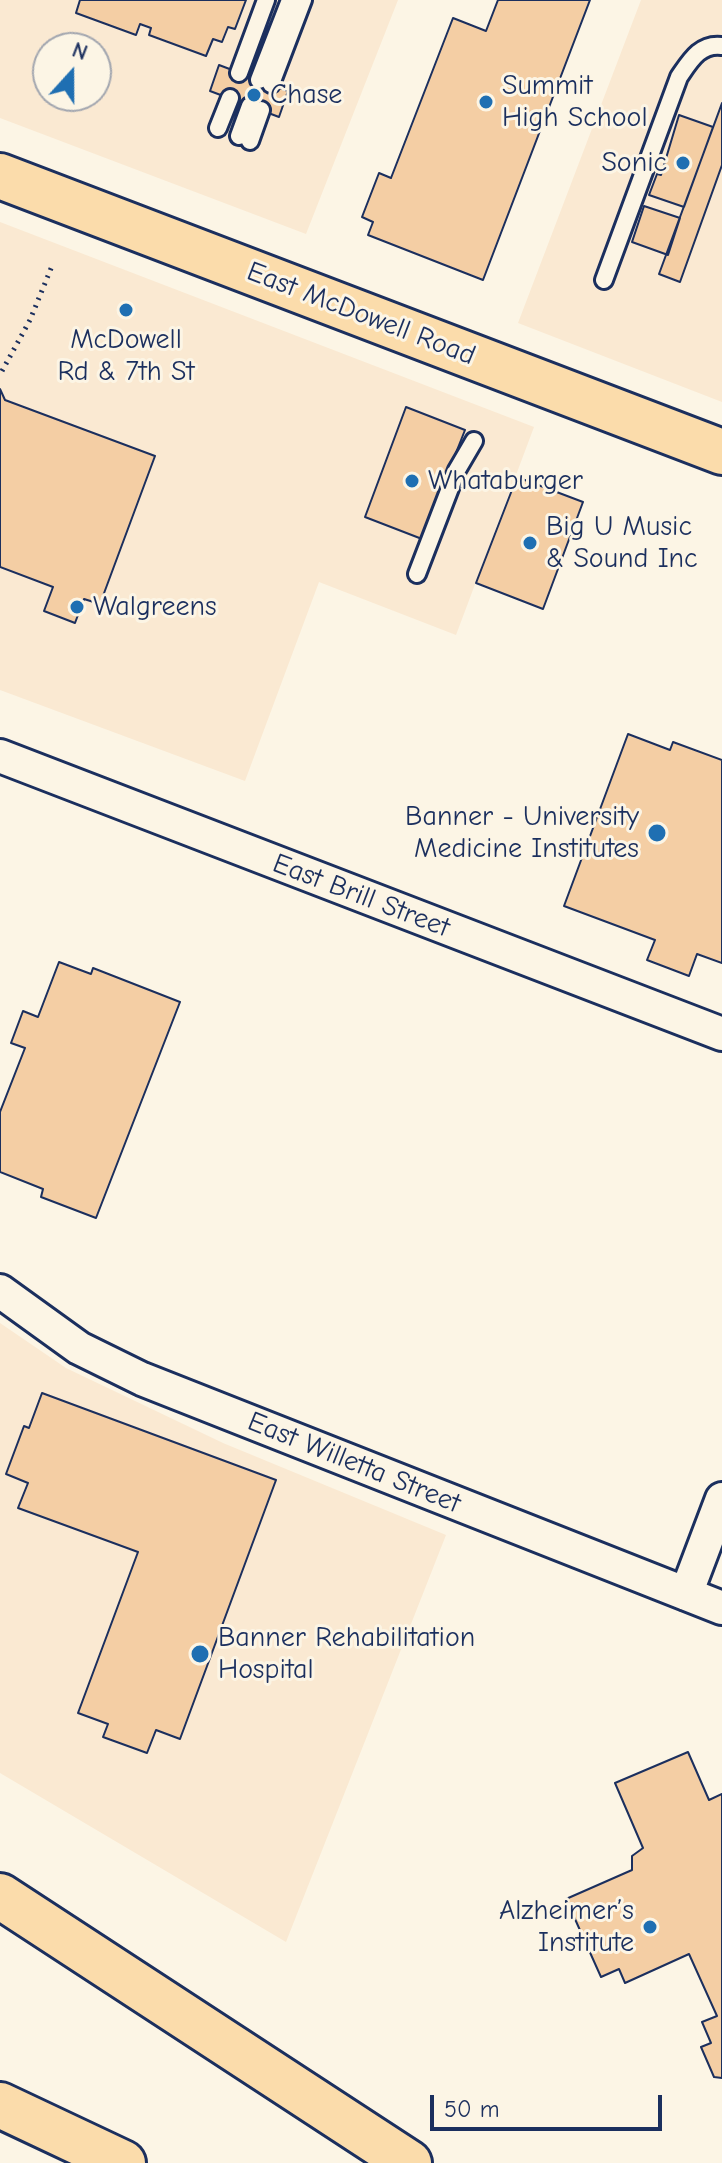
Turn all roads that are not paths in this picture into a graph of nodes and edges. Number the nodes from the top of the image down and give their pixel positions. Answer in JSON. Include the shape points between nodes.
{"nodes":[{"id":1,"x":266,"y":0,"type":"edge"},
{"id":2,"x":290,"y":0,"type":"edge"},
{"id":3,"x":303,"y":0,"type":"edge"},
{"id":4,"x":722,"y":46,"type":"edge"},
{"id":5,"x":239,"y":73,"type":"dead end"},
{"id":6,"x":230,"y":98,"type":"dead end"},
{"id":7,"x":255,"y":108,"type":"dead end"},
{"id":8,"x":218,"y":128,"type":"dead end"},
{"id":9,"x":244,"y":138,"type":"dead end"},
{"id":10,"x":0,"y":176,"type":"edge"},
{"id":11,"x":604,"y":280,"type":"dead end"},
{"id":12,"x":474,"y":441,"type":"dead end"},
{"id":13,"x":722,"y":452,"type":"edge"},
{"id":14,"x":417,"y":574,"type":"dead end"},
{"id":15,"x":0,"y":756,"type":"edge"},
{"id":16,"x":722,"y":1034,"type":"edge"},
{"id":17,"x":0,"y":1291,"type":"edge"},
{"id":18,"x":722,"y":1499,"type":"edge"},
{"id":19,"x":686,"y":1594,"type":"junction"},
{"id":20,"x":722,"y":1608,"type":"edge"},
{"id":21,"x":0,"y":1896,"type":"edge"},
{"id":22,"x":0,"y":2105,"type":"edge"},
{"id":23,"x":123,"y":2163,"type":"edge"},
{"id":24,"x":409,"y":2163,"type":"edge"}],
"edges":[{"from":1,"to":5,"type":"lane"},
{"from":2,"to":3,"type":"lane","via":[[265,82]]},
{"from":4,"to":11,"type":"lane","via":[[695,53],[679,77]]},
{"from":6,"to":8,"type":"lane"},
{"from":7,"to":9,"type":"lane"},
{"from":10,"to":13,"type":"main road","name":"East McDowell Road"},
{"from":12,"to":14,"type":"lane","via":[[457,470]]},
{"from":15,"to":16,"type":"street","name":"East Brill Street"},
{"from":17,"to":19,"type":"street","name":"East Willetta Street","via":[[79,1348],[142,1379]]},
{"from":18,"to":19,"type":"street"},
{"from":19,"to":20,"type":"street","name":"East Willetta Street"},
{"from":21,"to":24,"type":"main road"},
{"from":22,"to":23,"type":"main road"}]}
